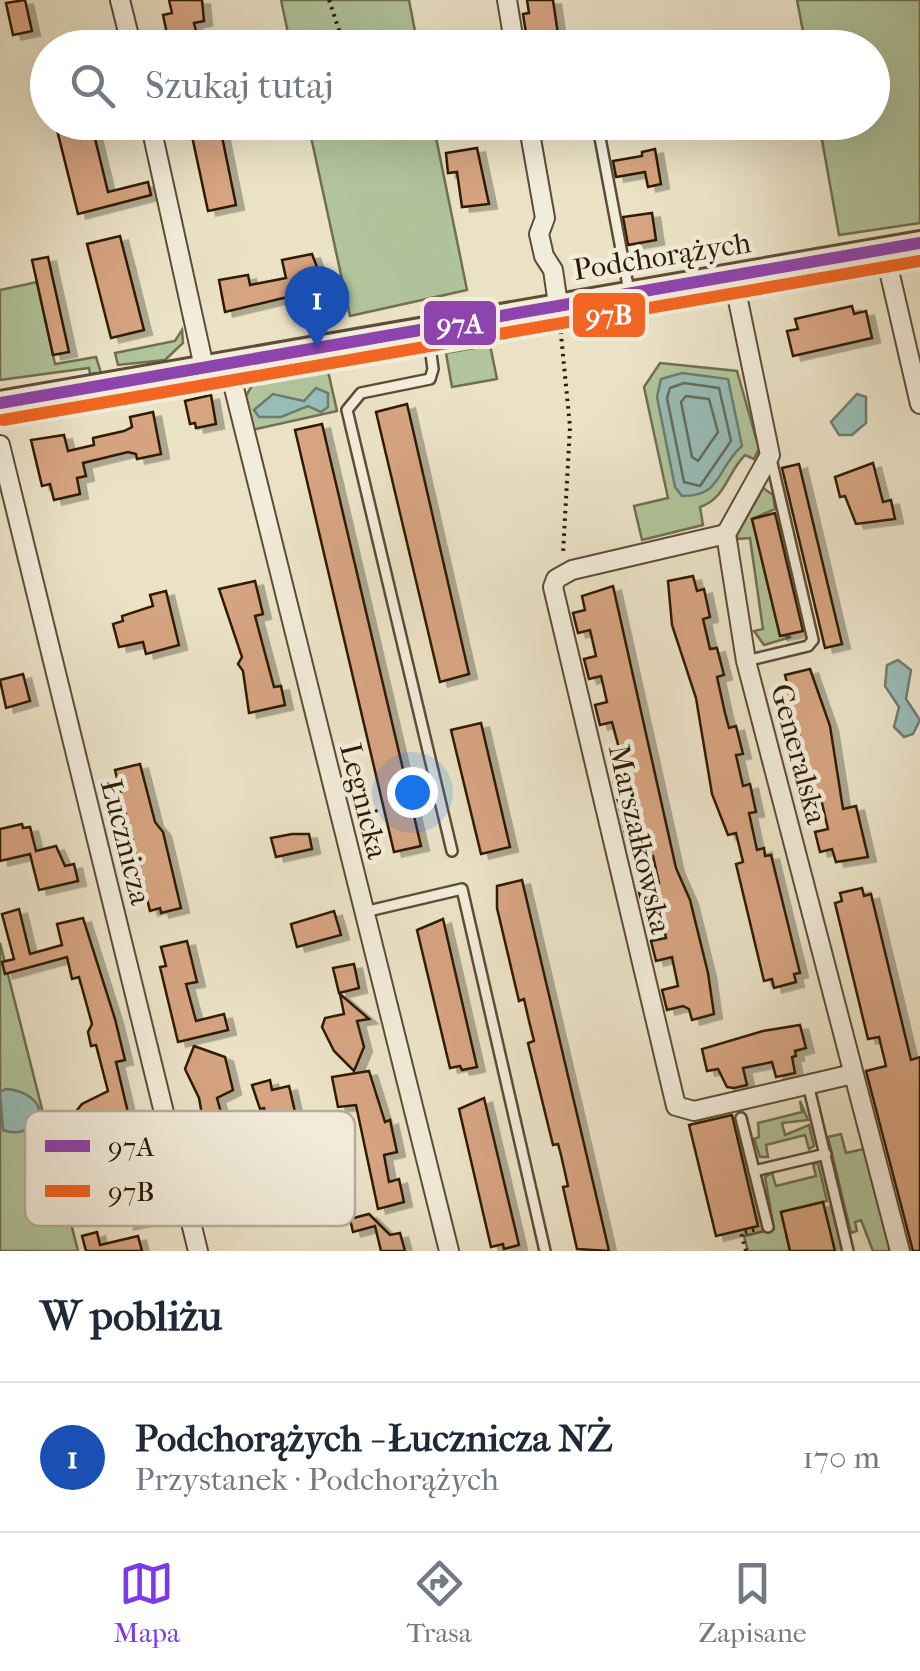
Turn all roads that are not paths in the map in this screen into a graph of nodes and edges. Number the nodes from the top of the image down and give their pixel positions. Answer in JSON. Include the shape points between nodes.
{"nodes":[{"id":1,"x":120,"y":0,"type":"edge"},
{"id":2,"x":507,"y":0,"type":"edge"},
{"id":3,"x":128,"y":30,"type":"edge"},
{"id":4,"x":512,"y":30,"type":"edge"},
{"id":5,"x":155,"y":140,"type":"edge"},
{"id":6,"x":531,"y":140,"type":"edge"},
{"id":7,"x":600,"y":140,"type":"edge"},
{"id":8,"x":920,"y":243,"type":"edge"},
{"id":9,"x":884,"y":249,"type":"junction"},
{"id":10,"x":733,"y":276,"type":"junction"},
{"id":11,"x":629,"y":291,"type":"junction"},
{"id":12,"x":558,"y":304,"type":"junction"},
{"id":13,"x":428,"y":330,"type":"junction"},
{"id":14,"x":216,"y":366,"type":"junction"},
{"id":15,"x":0,"y":403,"type":"edge"},
{"id":16,"x":920,"y":404,"type":"edge"},
{"id":17,"x":0,"y":445,"type":"edge"},
{"id":18,"x":770,"y":455,"type":"junction"},
{"id":19,"x":726,"y":534,"type":"junction"},
{"id":20,"x":746,"y":661,"type":"junction"},
{"id":21,"x":452,"y":851,"type":"dead end"},
{"id":22,"x":364,"y":912,"type":"junction"},
{"id":23,"x":853,"y":1074,"type":"junction"},
{"id":24,"x":808,"y":1084,"type":"junction"},
{"id":25,"x":164,"y":1111,"type":"edge"},
{"id":26,"x":741,"y":1118,"type":"dead end"},
{"id":27,"x":826,"y":1154,"type":"junction"},
{"id":28,"x":754,"y":1171,"type":"junction"},
{"id":29,"x":192,"y":1226,"type":"edge"},
{"id":30,"x":768,"y":1227,"type":"road end"},
{"id":31,"x":198,"y":1251,"type":"edge"},
{"id":32,"x":449,"y":1251,"type":"edge"},
{"id":33,"x":546,"y":1251,"type":"edge"},
{"id":34,"x":848,"y":1251,"type":"edge"},
{"id":35,"x":900,"y":1251,"type":"edge"}],
"edges":[{"from":1,"to":3,"type":"street"},
{"from":2,"to":4,"type":"street"},
{"from":5,"to":14,"type":"street","name":"Legnicka"},
{"from":6,"to":12,"type":"street","via":[[545,218],[540,234]]},
{"from":7,"to":11,"type":"lane"},
{"from":8,"to":9,"type":"street","name":"Podchorążych"},
{"from":9,"to":10,"type":"street","name":"Podchorążych"},
{"from":9,"to":16,"type":"street"},
{"from":10,"to":11,"type":"street","name":"Podchorążych"},
{"from":10,"to":18,"type":"street"},
{"from":11,"to":12,"type":"street","name":"Podchorążych"},
{"from":12,"to":13,"type":"street","name":"Podchorążych"},
{"from":13,"to":14,"type":"street","name":"Podchorążych"},
{"from":13,"to":21,"type":"lane","via":[[430,379],[361,393],[348,410]]},
{"from":14,"to":15,"type":"street","name":"Podchorążych"},
{"from":14,"to":22,"type":"street","name":"Legnicka"},
{"from":17,"to":25,"type":"street","name":"Łucznicza"},
{"from":18,"to":19,"type":"street"},
{"from":18,"to":20,"type":"lane","via":[[813,640]]},
{"from":19,"to":20,"type":"street","name":"Generalska"},
{"from":19,"to":24,"type":"street","name":"Marszałkowska","via":[[562,572],[553,587],[674,1102],[694,1111]]},
{"from":20,"to":23,"type":"street","name":"Generalska"},
{"from":22,"to":32,"type":"street","name":"Legnicka"},
{"from":22,"to":33,"type":"lane","via":[[462,889]]},
{"from":23,"to":24,"type":"street","name":"Marszałkowska"},
{"from":23,"to":35,"type":"street","name":"Generalska"},
{"from":24,"to":27,"type":"lane"},
{"from":26,"to":28,"type":"lane"},
{"from":27,"to":28,"type":"lane"},
{"from":27,"to":34,"type":"lane"},
{"from":28,"to":30,"type":"lane"},
{"from":29,"to":31,"type":"street","name":"Łucznicza"}]}
